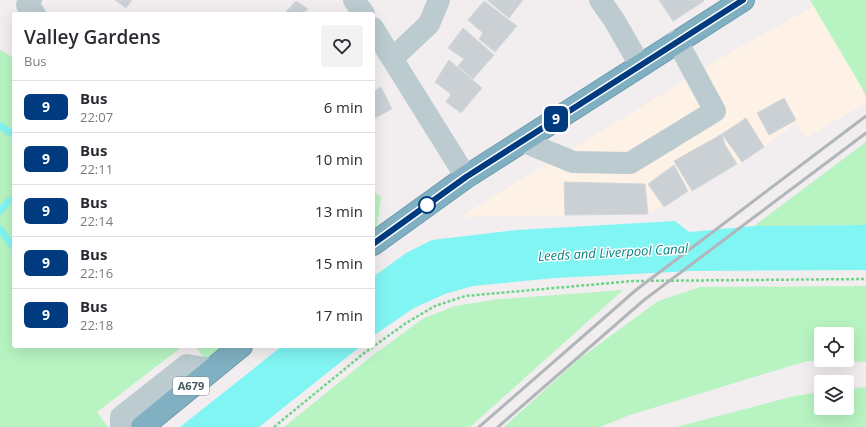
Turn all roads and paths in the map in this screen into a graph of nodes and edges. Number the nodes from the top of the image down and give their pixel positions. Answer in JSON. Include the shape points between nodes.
{"nodes":[{"id":1,"x":31,"y":0,"type":"edge"},
{"id":2,"x":354,"y":0,"type":"edge"},
{"id":3,"x":438,"y":0,"type":"edge"},
{"id":4,"x":600,"y":0,"type":"edge"},
{"id":5,"x":743,"y":0,"type":"edge"},
{"id":6,"x":33,"y":12,"type":"edge"},
{"id":7,"x":363,"y":12,"type":"edge"},
{"id":8,"x":375,"y":31,"type":"edge"},
{"id":9,"x":678,"y":42,"type":"junction"},
{"id":10,"x":393,"y":58,"type":"junction"},
{"id":11,"x":640,"y":65,"type":"junction"},
{"id":12,"x":522,"y":141,"type":"junction"},
{"id":13,"x":466,"y":177,"type":"junction"},
{"id":14,"x":375,"y":243,"type":"edge"},
{"id":15,"x":866,"y":279,"type":"edge"},
{"id":16,"x":375,"y":345,"type":"edge"},
{"id":17,"x":238,"y":348,"type":"edge"},
{"id":18,"x":371,"y":348,"type":"edge"},
{"id":19,"x":212,"y":369,"type":"junction"},
{"id":20,"x":121,"y":427,"type":"edge"},
{"id":21,"x":142,"y":427,"type":"edge"},
{"id":22,"x":274,"y":427,"type":"edge"}],
"edges":[{"from":1,"to":6,"type":"street","via":[[27,5]]},
{"from":2,"to":7,"type":"street"},
{"from":3,"to":10,"type":"street","via":[[429,24]]},
{"from":4,"to":11,"type":"street"},
{"from":5,"to":9,"type":"highway"},
{"from":8,"to":10,"type":"street"},
{"from":9,"to":11,"type":"highway"},
{"from":9,"to":12,"type":"street","via":[[715,111],[630,163],[573,162]]},
{"from":10,"to":13,"type":"street"},
{"from":11,"to":12,"type":"highway"},
{"from":12,"to":13,"type":"highway"},
{"from":13,"to":14,"type":"highway"},
{"from":15,"to":16,"type":"path","via":[[633,281],[465,296],[435,306]]},
{"from":17,"to":19,"type":"highway","number":"A679"},
{"from":18,"to":22,"type":"path"},
{"from":19,"to":20,"type":"street","via":[[187,365],[121,417]]},
{"from":19,"to":21,"type":"highway","number":"A679"}]}
